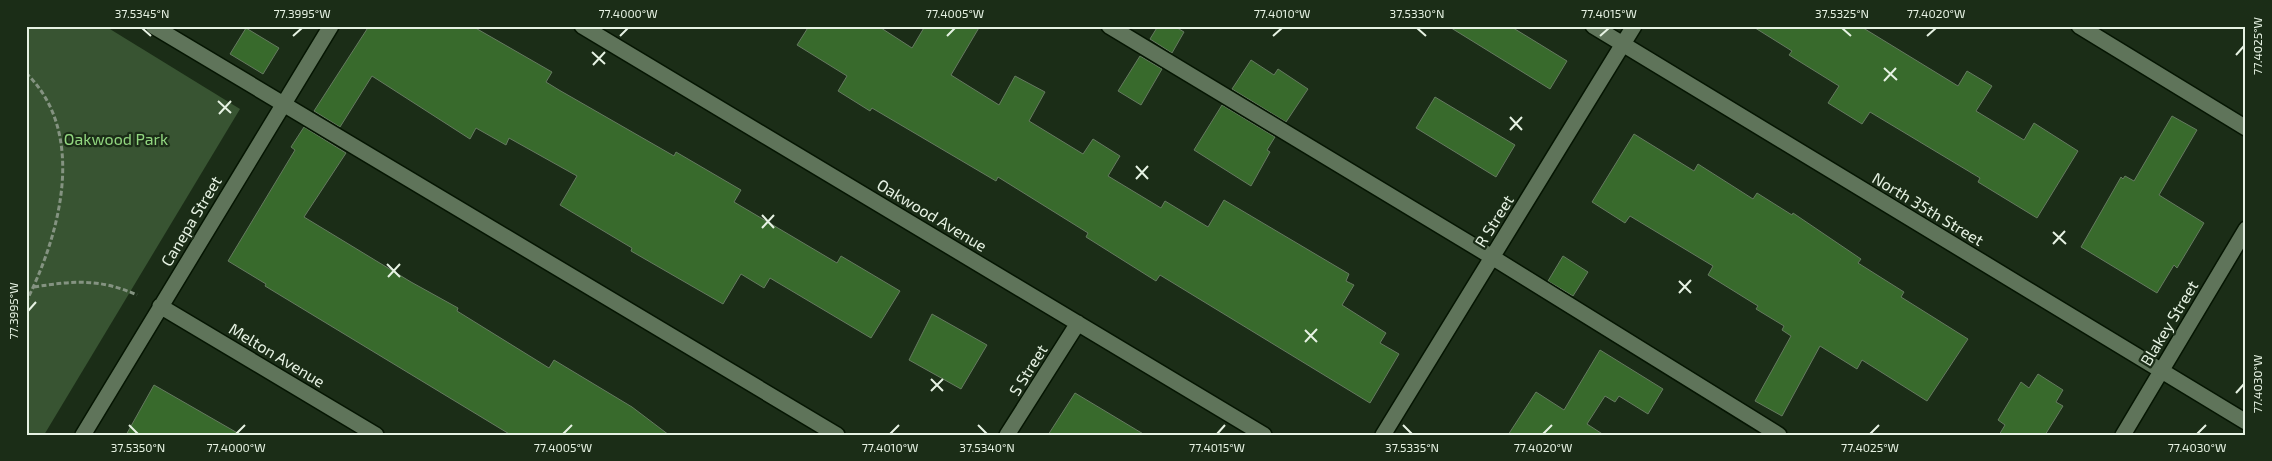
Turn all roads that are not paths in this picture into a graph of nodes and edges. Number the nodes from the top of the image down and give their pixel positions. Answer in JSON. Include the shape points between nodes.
{"nodes":[{"id":1,"x":153,"y":26,"type":"edge"},
{"id":2,"x":331,"y":26,"type":"edge"},
{"id":3,"x":582,"y":26,"type":"edge"},
{"id":4,"x":1109,"y":26,"type":"edge"},
{"id":5,"x":1593,"y":26,"type":"edge"},
{"id":6,"x":1634,"y":26,"type":"edge"},
{"id":7,"x":2079,"y":26,"type":"edge"},
{"id":8,"x":1623,"y":44,"type":"junction"},
{"id":9,"x":284,"y":103,"type":"junction"},
{"id":10,"x":2246,"y":128,"type":"edge"},
{"id":11,"x":2246,"y":229,"type":"edge"},
{"id":12,"x":1492,"y":257,"type":"junction"},
{"id":13,"x":160,"y":306,"type":"junction"},
{"id":14,"x":1078,"y":323,"type":"junction"},
{"id":15,"x":2161,"y":370,"type":"junction"},
{"id":16,"x":2246,"y":422,"type":"edge"},
{"id":17,"x":83,"y":435,"type":"edge"},
{"id":18,"x":376,"y":435,"type":"edge"},
{"id":19,"x":836,"y":435,"type":"edge"},
{"id":20,"x":1007,"y":435,"type":"edge"},
{"id":21,"x":1264,"y":435,"type":"edge"},
{"id":22,"x":1384,"y":435,"type":"edge"},
{"id":23,"x":1779,"y":435,"type":"edge"},
{"id":24,"x":2123,"y":435,"type":"edge"}],
"edges":[{"from":1,"to":9,"type":"street"},
{"from":2,"to":9,"type":"street","name":"Canepa Street"},
{"from":3,"to":14,"type":"street","name":"Oakwood Avenue"},
{"from":4,"to":12,"type":"street"},
{"from":5,"to":8,"type":"street","name":"North 35th Street"},
{"from":6,"to":8,"type":"street","name":"R Street"},
{"from":7,"to":10,"type":"street"},
{"from":8,"to":12,"type":"street","name":"R Street"},
{"from":8,"to":15,"type":"street","name":"North 35th Street"},
{"from":9,"to":13,"type":"street","name":"Canepa Street"},
{"from":9,"to":19,"type":"street"},
{"from":11,"to":15,"type":"street","name":"Blakey Street"},
{"from":12,"to":22,"type":"street","name":"R Street"},
{"from":12,"to":23,"type":"street"},
{"from":13,"to":17,"type":"street","name":"Canepa Street"},
{"from":13,"to":18,"type":"street","name":"Melton Avenue"},
{"from":14,"to":20,"type":"street","name":"S Street"},
{"from":14,"to":21,"type":"street","name":"Oakwood Avenue"},
{"from":15,"to":16,"type":"street","name":"North 35th Street"},
{"from":15,"to":24,"type":"street","name":"Blakey Street"}]}
